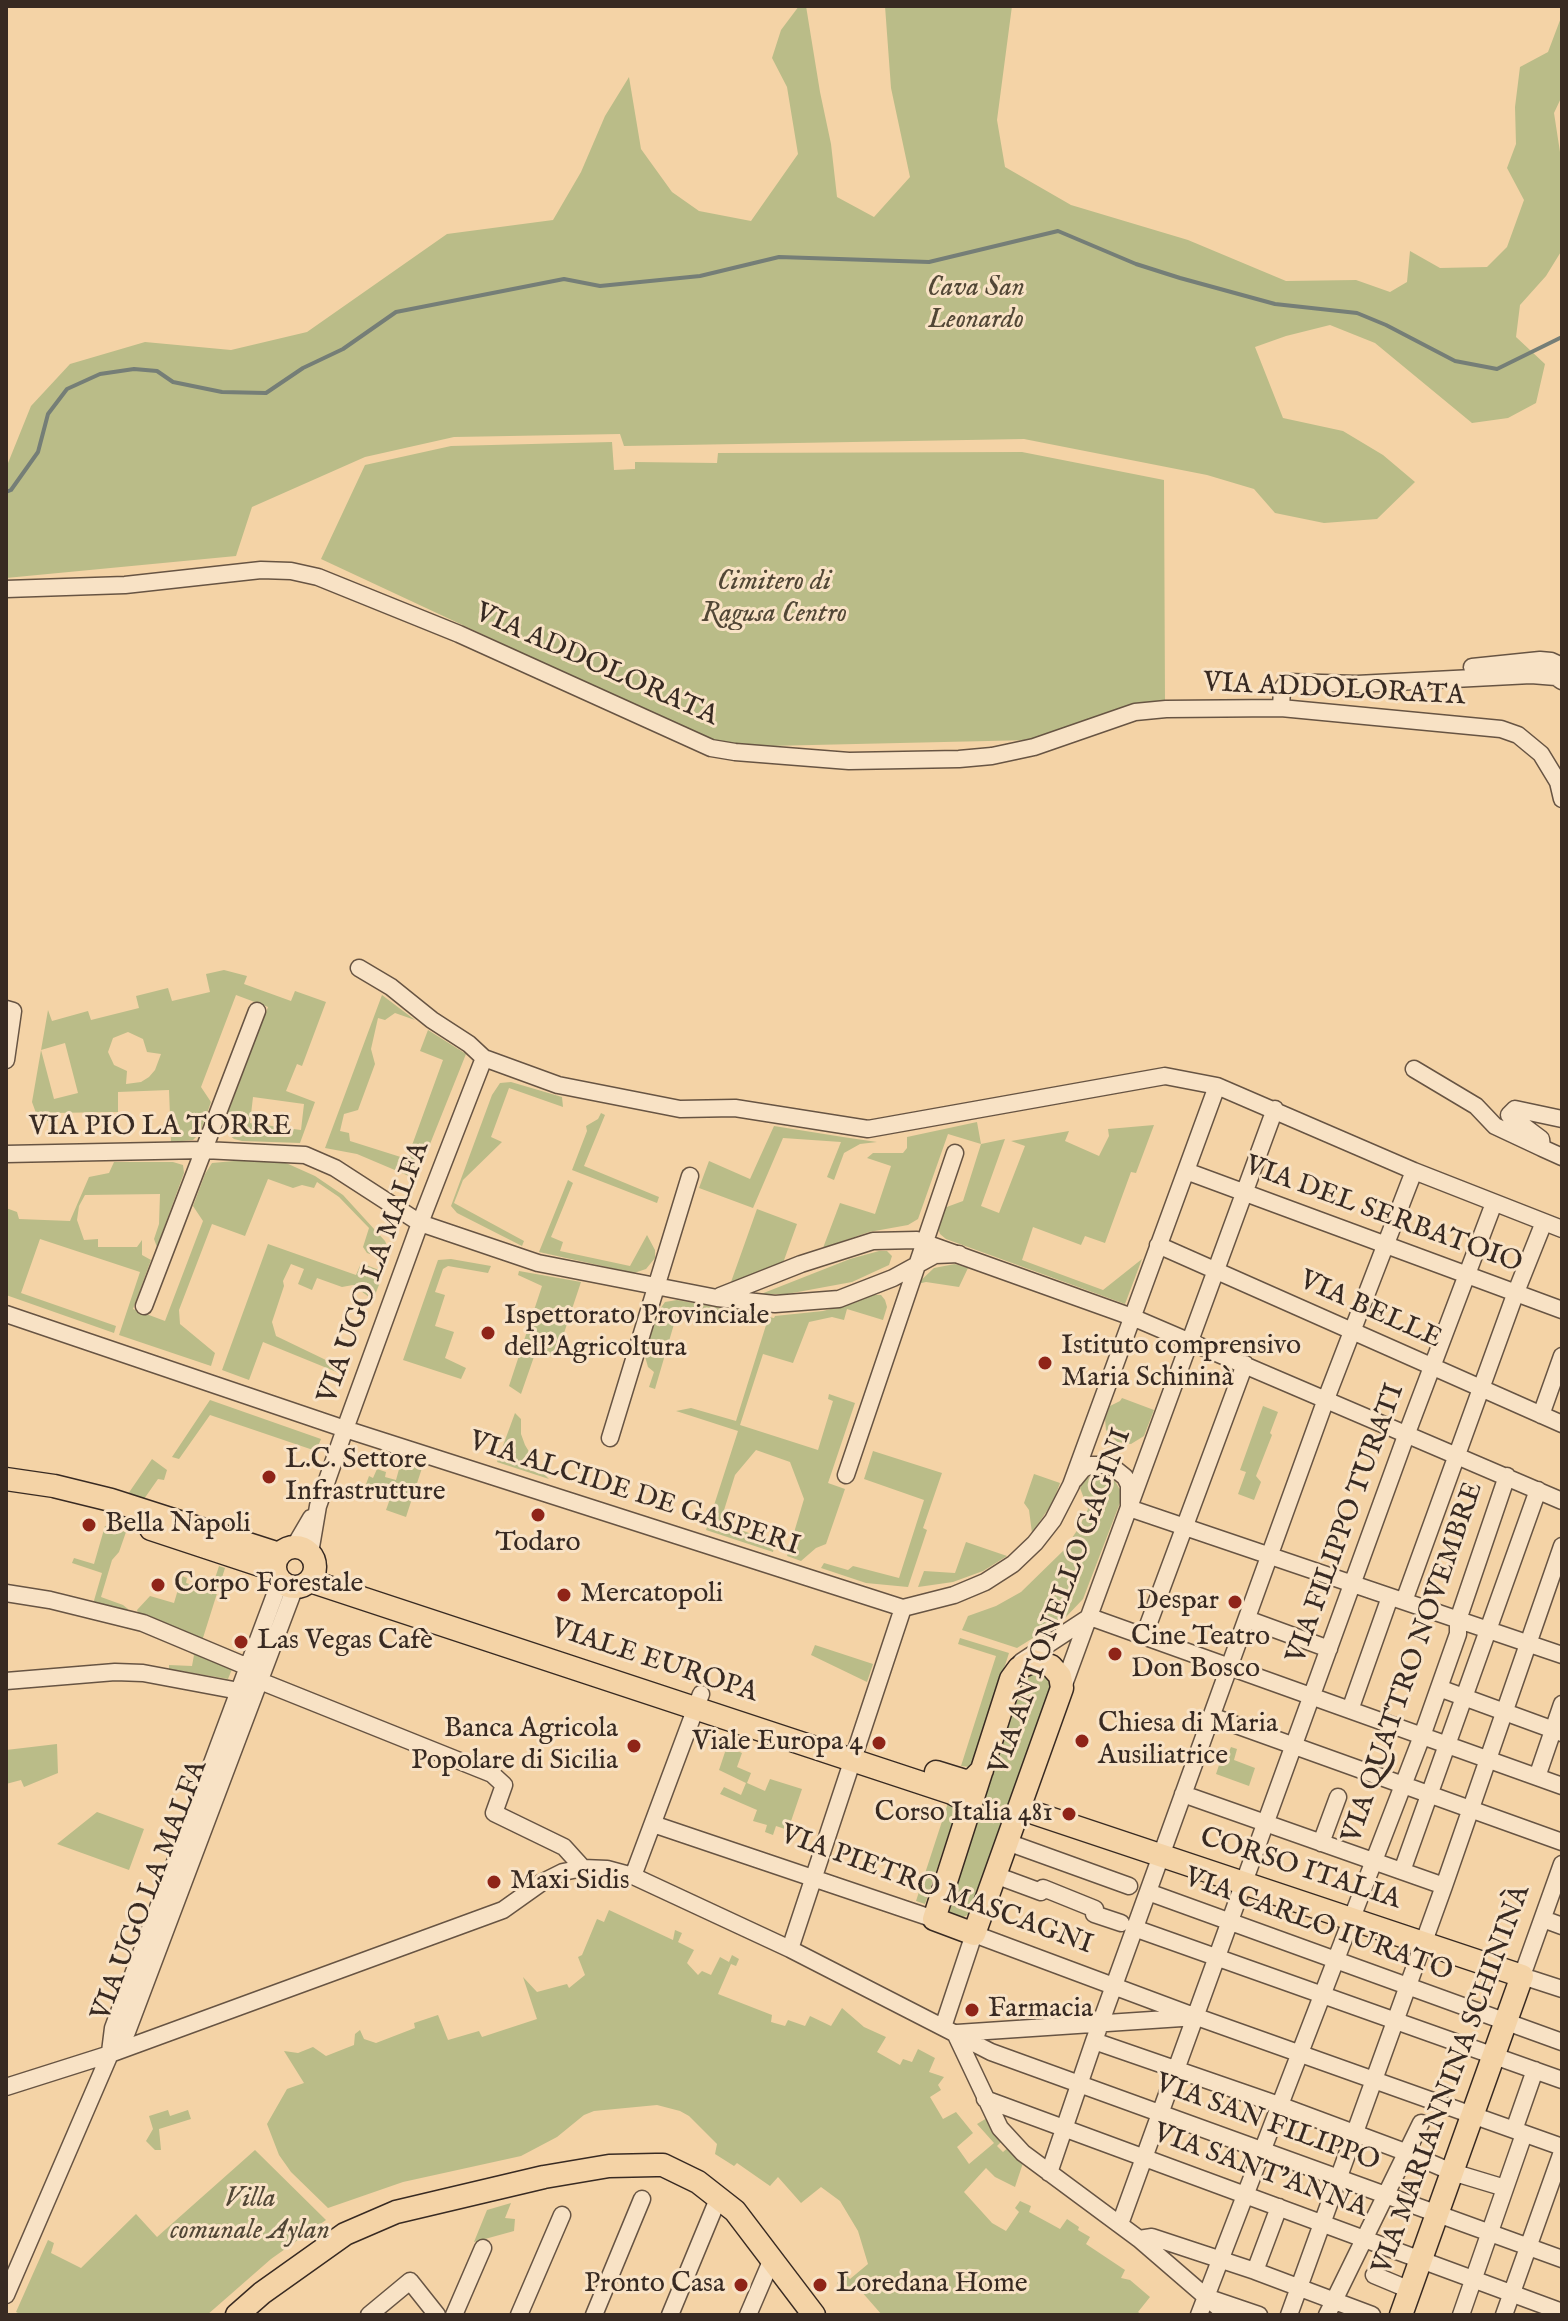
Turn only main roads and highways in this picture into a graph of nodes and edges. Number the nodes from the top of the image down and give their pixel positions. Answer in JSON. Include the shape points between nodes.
{"nodes":[{"id":1,"x":6,"y":1479,"type":"edge"},
{"id":2,"x":6,"y":1494,"type":"edge"},
{"id":3,"x":295,"y":1567,"type":"junction"},
{"id":4,"x":854,"y":1753,"type":"junction"},
{"id":5,"x":982,"y":1770,"type":"junction"},
{"id":6,"x":1019,"y":1808,"type":"junction"},
{"id":7,"x":967,"y":1814,"type":"junction"},
{"id":8,"x":974,"y":1934,"type":"joint"},
{"id":9,"x":1522,"y":1976,"type":"joint"},
{"id":10,"x":810,"y":2313,"type":"edge"},
{"id":11,"x":237,"y":2315,"type":"edge"},
{"id":12,"x":1401,"y":2315,"type":"edge"}],
"edges":[{"from":1,"to":3,"type":"main road","name":"VIALE EUROPA","via":[[111,1500]]},
{"from":2,"to":3,"type":"main road","name":"VIALE EUROPA","via":[[101,1513]]},
{"from":3,"to":4,"type":"main road","name":"VIALE EUROPA"},
{"from":4,"to":5,"type":"main road","name":"VIALE EUROPA","via":[[957,1779],[972,1780]]},
{"from":4,"to":7,"type":"main road","name":"VIALE EUROPA","via":[[960,1796]]},
{"from":5,"to":6,"type":"main road","name":"VIA ANTONELLO GAGINI","via":[[1013,1676],[1033,1661],[1051,1666],[1061,1681],[1060,1695]]},
{"from":5,"to":7,"type":"main road"},
{"from":6,"to":8,"type":"main road","name":"VIA ANTONELLO GAGINI"},
{"from":6,"to":9,"type":"main road","name":"CORSO ITALIA"},
{"from":7,"to":8,"type":"main road","name":"VIA PIETRO MASCAGNI","via":[[934,1919]]},
{"from":9,"to":12,"type":"main road","name":"VIA MARIANNINA SCHININÀ"},
{"from":10,"to":11,"type":"main road","via":[[735,2211],[698,2182],[663,2165],[640,2165],[544,2177],[396,2212],[345,2234]]}]}
